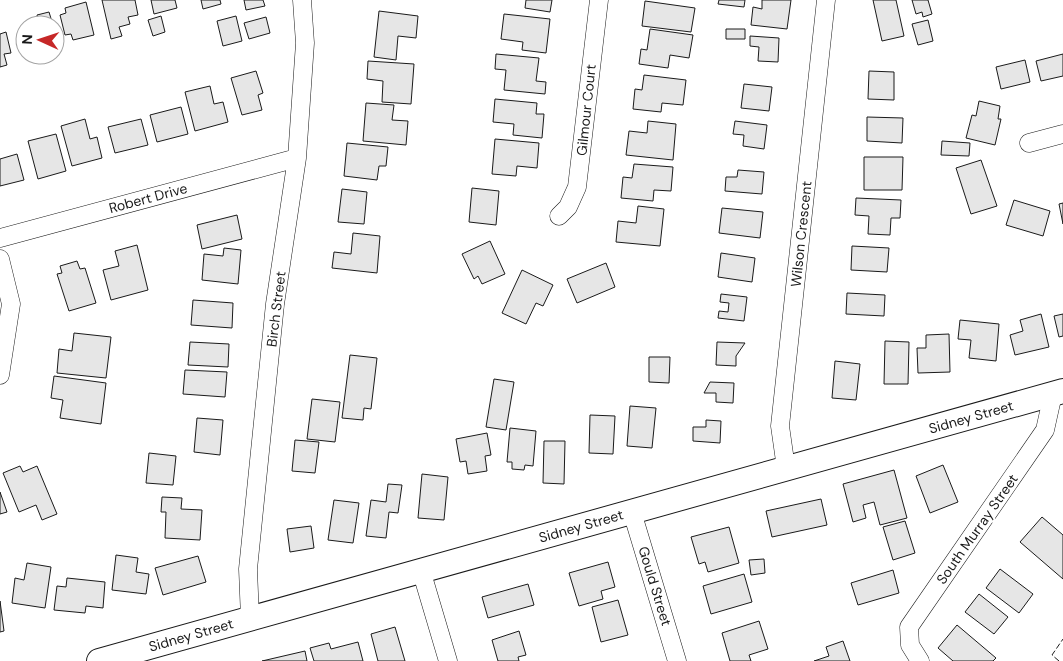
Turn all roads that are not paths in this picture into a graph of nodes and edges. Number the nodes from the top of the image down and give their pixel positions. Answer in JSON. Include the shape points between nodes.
{"nodes":[{"id":1,"x":302,"y":0,"type":"edge"},
{"id":2,"x":599,"y":0,"type":"edge"},
{"id":3,"x":826,"y":0,"type":"edge"},
{"id":4,"x":1063,"y":134,"type":"edge"},
{"id":5,"x":1029,"y":144,"type":"dead end"},
{"id":6,"x":297,"y":158,"type":"junction"},
{"id":7,"x":559,"y":216,"type":"dead end"},
{"id":8,"x":0,"y":238,"type":"edge"},
{"id":9,"x":0,"y":259,"type":"edge"},
{"id":10,"x":0,"y":375,"type":"edge"},
{"id":11,"x":1058,"y":392,"type":"edge"},
{"id":12,"x":786,"y":468,"type":"junction"},
{"id":13,"x":632,"y":512,"type":"junction"},
{"id":14,"x":421,"y":570,"type":"junction"},
{"id":15,"x":250,"y":618,"type":"junction"},
{"id":16,"x":99,"y":661,"type":"edge"},
{"id":17,"x":448,"y":661,"type":"edge"},
{"id":18,"x":677,"y":661,"type":"edge"},
{"id":19,"x":920,"y":661,"type":"edge"}],
"edges":[{"from":1,"to":6,"type":"street","name":"Birch Street","via":[[305,43]]},
{"from":2,"to":7,"type":"street","name":"Gilmour Court","via":[[577,187]]},
{"from":3,"to":12,"type":"street","name":"Wilson Crescent","via":[[780,426]]},
{"from":4,"to":5,"type":"street"},
{"from":6,"to":8,"type":"street","name":"Robert Drive"},
{"from":6,"to":15,"type":"street","name":"Birch Street","via":[[275,304],[248,569]]},
{"from":9,"to":10,"type":"street","via":[[10,304]]},
{"from":11,"to":12,"type":"main road","name":"Sidney Street"},
{"from":11,"to":19,"type":"street","name":"South Murray Street","via":[[1045,430],[909,627],[910,645]]},
{"from":12,"to":13,"type":"main road","name":"Sidney Street"},
{"from":13,"to":14,"type":"main road","name":"Sidney Street"},
{"from":13,"to":18,"type":"street","name":"Gould Street"},
{"from":14,"to":15,"type":"main road","name":"Sidney Street"},
{"from":14,"to":17,"type":"street"},
{"from":15,"to":16,"type":"main road","name":"Sidney Street"}]}
